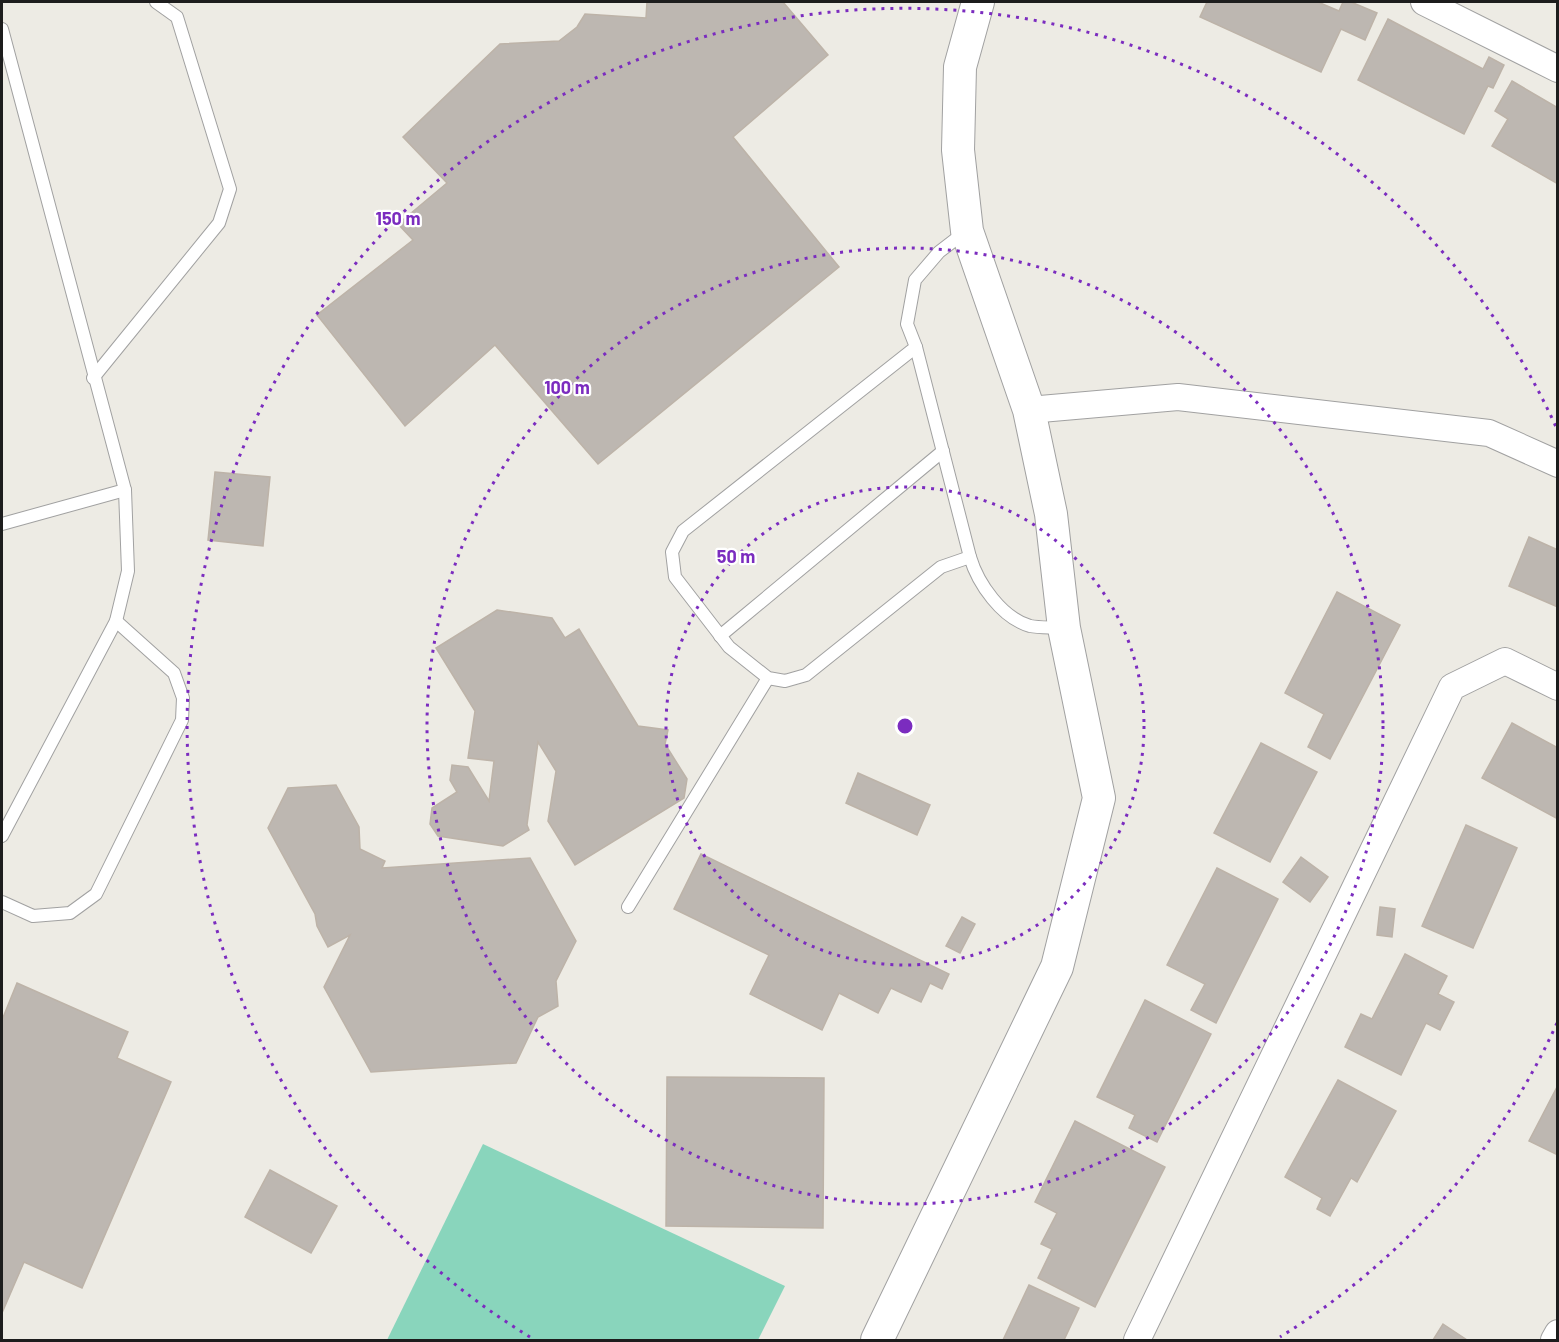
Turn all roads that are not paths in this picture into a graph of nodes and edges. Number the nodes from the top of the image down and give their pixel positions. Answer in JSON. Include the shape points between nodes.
{"nodes":[{"id":1,"x":156,"y":2,"type":"edge"},
{"id":2,"x":978,"y":2,"type":"edge"},
{"id":3,"x":1424,"y":2,"type":"edge"},
{"id":4,"x":2,"y":29,"type":"edge"},
{"id":5,"x":1557,"y":69,"type":"edge"},
{"id":6,"x":967,"y":231,"type":"junction"},
{"id":7,"x":916,"y":347,"type":"junction"},
{"id":8,"x":93,"y":378,"type":"junction"},
{"id":9,"x":1029,"y":410,"type":"junction"},
{"id":10,"x":943,"y":451,"type":"junction"},
{"id":11,"x":1557,"y":464,"type":"edge"},
{"id":12,"x":125,"y":490,"type":"junction"},
{"id":13,"x":2,"y":524,"type":"edge"},
{"id":14,"x":970,"y":557,"type":"junction"},
{"id":15,"x":116,"y":621,"type":"junction"},
{"id":16,"x":1064,"y":628,"type":"junction"},
{"id":17,"x":720,"y":636,"type":"junction"},
{"id":18,"x":768,"y":678,"type":"junction"},
{"id":19,"x":1557,"y":687,"type":"edge"},
{"id":20,"x":2,"y":836,"type":"edge"},
{"id":21,"x":2,"y":902,"type":"edge"},
{"id":22,"x":628,"y":908,"type":"dead end"},
{"id":23,"x":1557,"y":1333,"type":"edge"},
{"id":24,"x":877,"y":1341,"type":"edge"},
{"id":25,"x":1137,"y":1341,"type":"edge"},
{"id":26,"x":1554,"y":1341,"type":"edge"}],
"edges":[{"from":1,"to":8,"type":"lane","via":[[177,17],[230,189],[219,223]]},
{"from":2,"to":6,"type":"street","via":[[960,67],[958,150]]},
{"from":3,"to":5,"type":"street"},
{"from":4,"to":8,"type":"lane"},
{"from":6,"to":7,"type":"lane","via":[[939,252],[915,280],[907,324]]},
{"from":6,"to":9,"type":"street"},
{"from":7,"to":10,"type":"lane"},
{"from":7,"to":17,"type":"lane","via":[[683,531],[672,552],[675,577]]},
{"from":8,"to":12,"type":"lane"},
{"from":9,"to":11,"type":"street","via":[[1178,397],[1489,433]]},
{"from":9,"to":16,"type":"street","via":[[1051,514]]},
{"from":10,"to":14,"type":"lane"},
{"from":10,"to":17,"type":"lane"},
{"from":12,"to":13,"type":"lane"},
{"from":12,"to":15,"type":"lane","via":[[128,571]]},
{"from":14,"to":16,"type":"lane","via":[[974,571],[1012,618],[1031,626]]},
{"from":14,"to":18,"type":"lane","via":[[941,567],[806,675],[785,681]]},
{"from":15,"to":20,"type":"lane"},
{"from":15,"to":21,"type":"lane","via":[[174,673],[183,698],[182,720],[96,894],[70,913],[33,916]]},
{"from":16,"to":24,"type":"street","via":[[1099,798],[1057,967]]},
{"from":17,"to":18,"type":"lane"},
{"from":18,"to":22,"type":"lane"},
{"from":19,"to":25,"type":"street","via":[[1505,661],[1452,687]]},
{"from":23,"to":26,"type":"street"}]}
